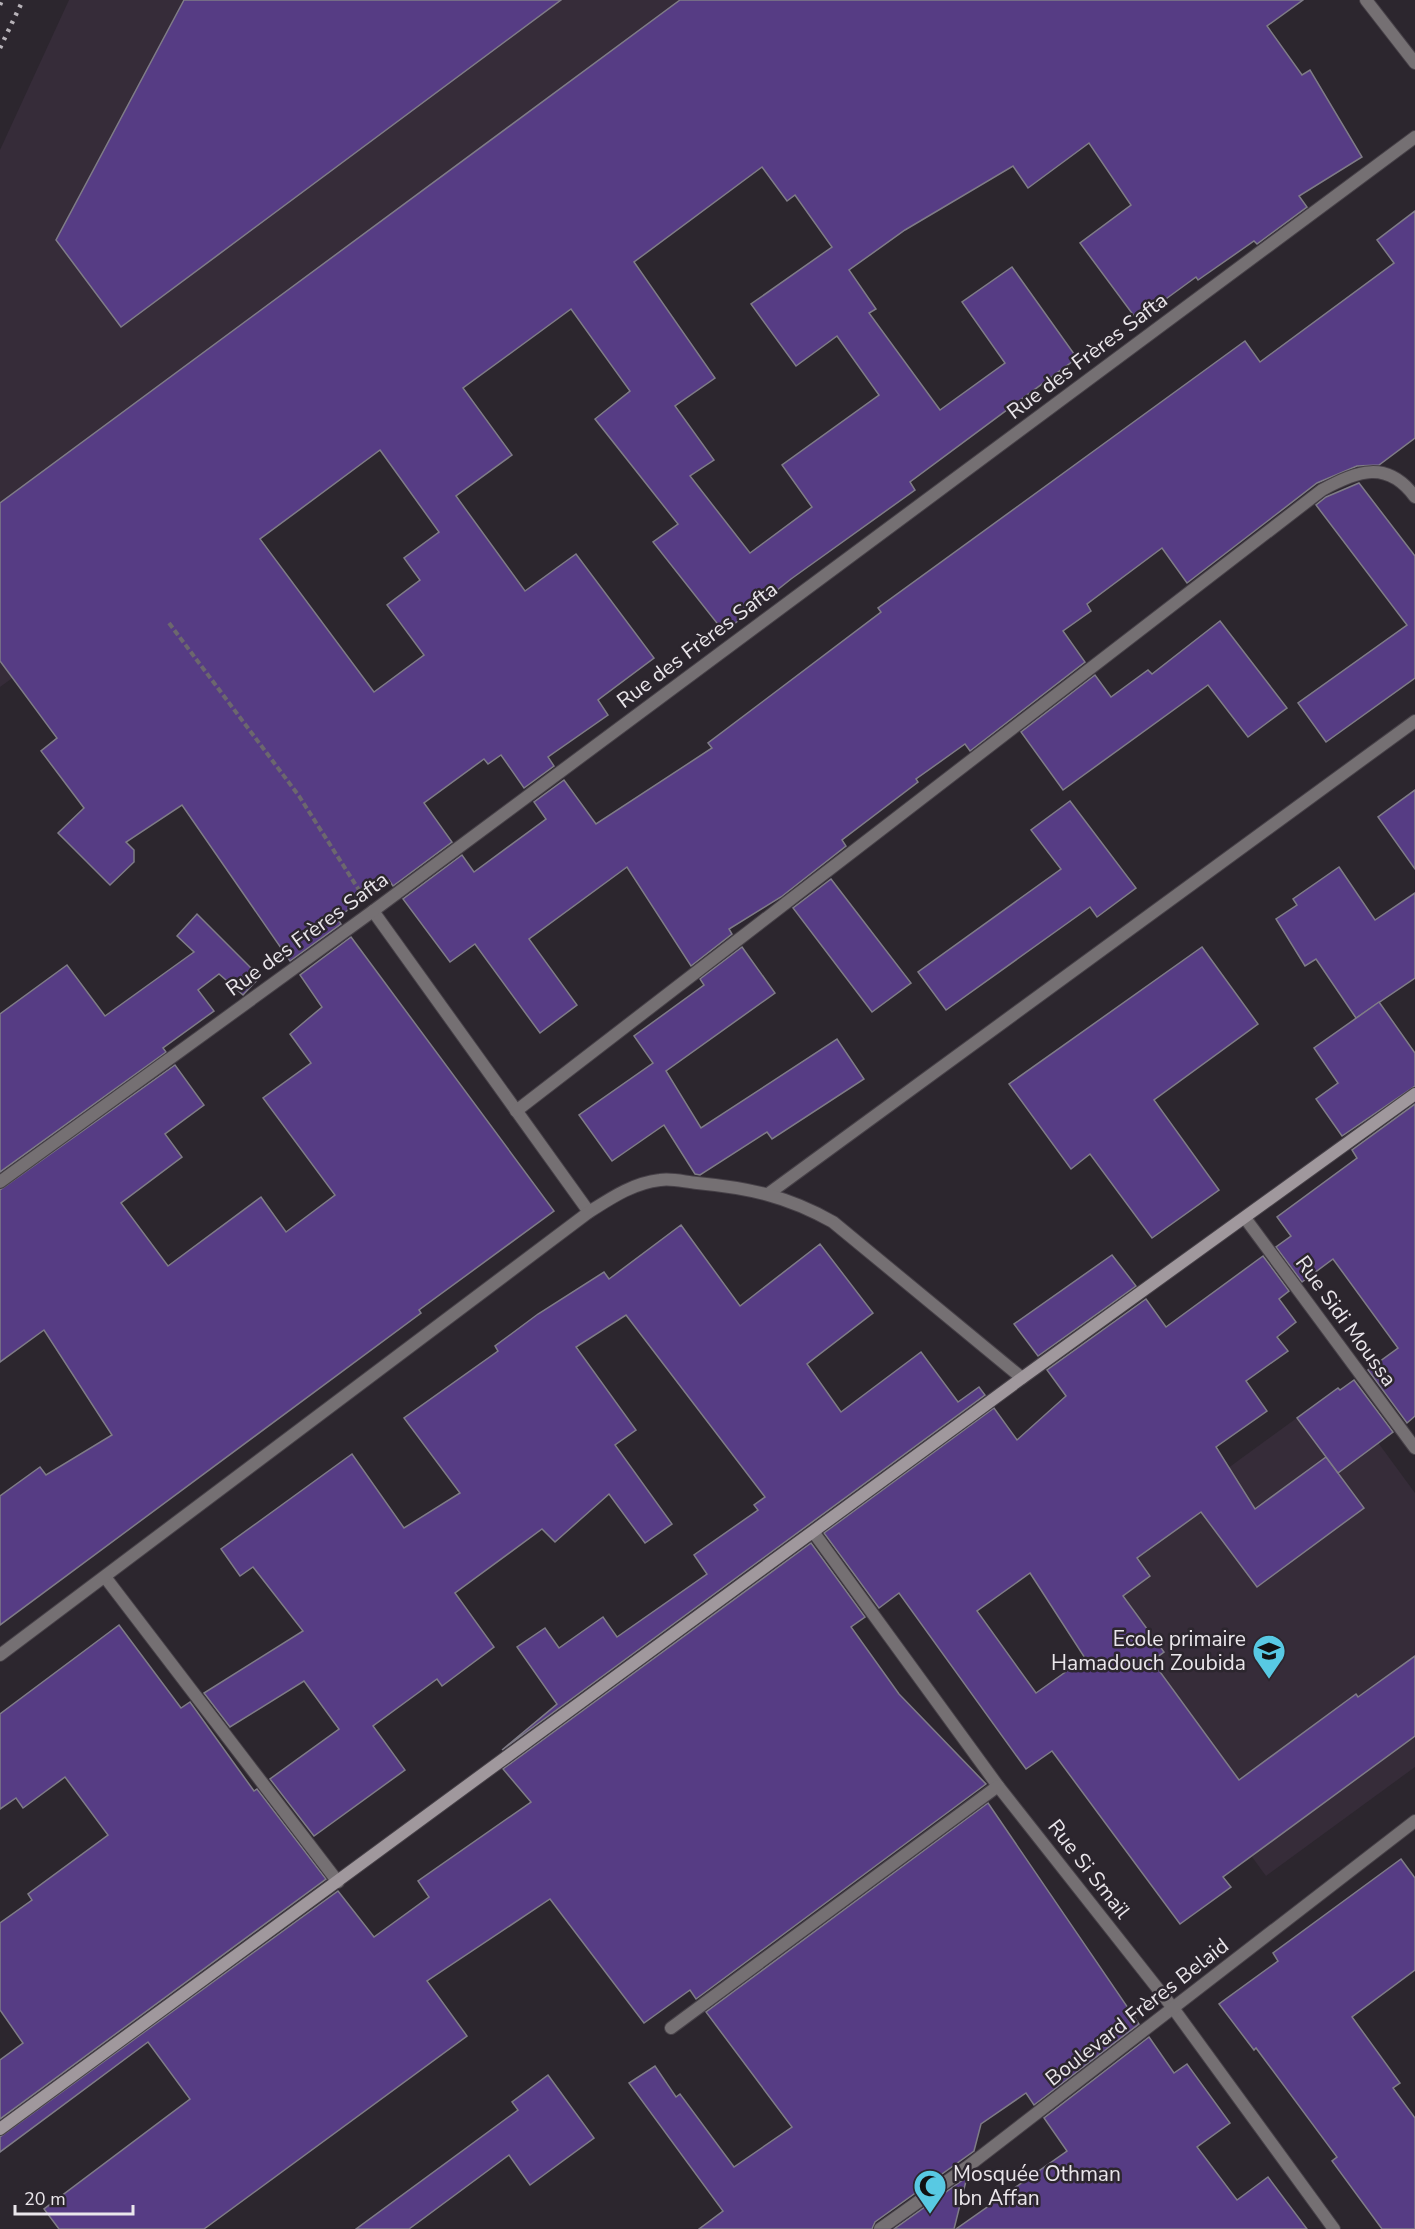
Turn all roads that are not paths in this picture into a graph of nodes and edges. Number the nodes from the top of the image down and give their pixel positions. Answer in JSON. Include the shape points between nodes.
{"nodes":[{"id":1,"x":1366,"y":0,"type":"edge"},
{"id":2,"x":1415,"y":63,"type":"edge"},
{"id":3,"x":1415,"y":137,"type":"edge"},
{"id":4,"x":1415,"y":497,"type":"edge"},
{"id":5,"x":1415,"y":721,"type":"edge"},
{"id":6,"x":373,"y":911,"type":"junction"},
{"id":7,"x":1415,"y":1094,"type":"edge"},
{"id":8,"x":516,"y":1111,"type":"junction"},
{"id":9,"x":0,"y":1182,"type":"edge"},
{"id":10,"x":768,"y":1194,"type":"junction"},
{"id":11,"x":589,"y":1212,"type":"junction"},
{"id":12,"x":1245,"y":1218,"type":"junction"},
{"id":13,"x":1022,"y":1378,"type":"junction"},
{"id":14,"x":1415,"y":1448,"type":"edge"},
{"id":15,"x":814,"y":1533,"type":"junction"},
{"id":16,"x":105,"y":1577,"type":"junction"},
{"id":17,"x":0,"y":1654,"type":"edge"},
{"id":18,"x":998,"y":1786,"type":"junction"},
{"id":19,"x":1415,"y":1821,"type":"edge"},
{"id":20,"x":338,"y":1882,"type":"junction"},
{"id":21,"x":1173,"y":2008,"type":"junction"},
{"id":22,"x":671,"y":2028,"type":"dead end"},
{"id":23,"x":0,"y":2129,"type":"edge"},
{"id":24,"x":880,"y":2229,"type":"edge"},
{"id":25,"x":1334,"y":2229,"type":"edge"}],
"edges":[{"from":1,"to":2,"type":"street"},
{"from":3,"to":6,"type":"street","name":"Rue des Frères Safta"},
{"from":4,"to":8,"type":"street","via":[[1394,477],[1374,471],[1350,475],[1322,490]]},
{"from":5,"to":10,"type":"street"},
{"from":6,"to":8,"type":"street"},
{"from":6,"to":9,"type":"street","name":"Rue des Frères Safta"},
{"from":7,"to":12,"type":"main road"},
{"from":8,"to":11,"type":"street"},
{"from":10,"to":11,"type":"street","via":[[662,1179],[637,1185]]},
{"from":10,"to":13,"type":"street","via":[[801,1204],[833,1222]]},
{"from":11,"to":16,"type":"street"},
{"from":12,"to":13,"type":"main road"},
{"from":12,"to":14,"type":"street","name":"Rue Sidi Moussa"},
{"from":13,"to":15,"type":"main road"},
{"from":15,"to":18,"type":"street","name":"Rue Si Smaïl"},
{"from":15,"to":20,"type":"main road"},
{"from":16,"to":17,"type":"street"},
{"from":16,"to":20,"type":"street"},
{"from":18,"to":21,"type":"street","name":"Rue Si Smaïl"},
{"from":18,"to":22,"type":"street"},
{"from":19,"to":21,"type":"street","name":"Boulevard Frères Belaid"},
{"from":20,"to":23,"type":"main road"},
{"from":21,"to":24,"type":"street","name":"Boulevard Frères Belaid"},
{"from":21,"to":25,"type":"street","name":"Rue Si Smaïl"}]}
